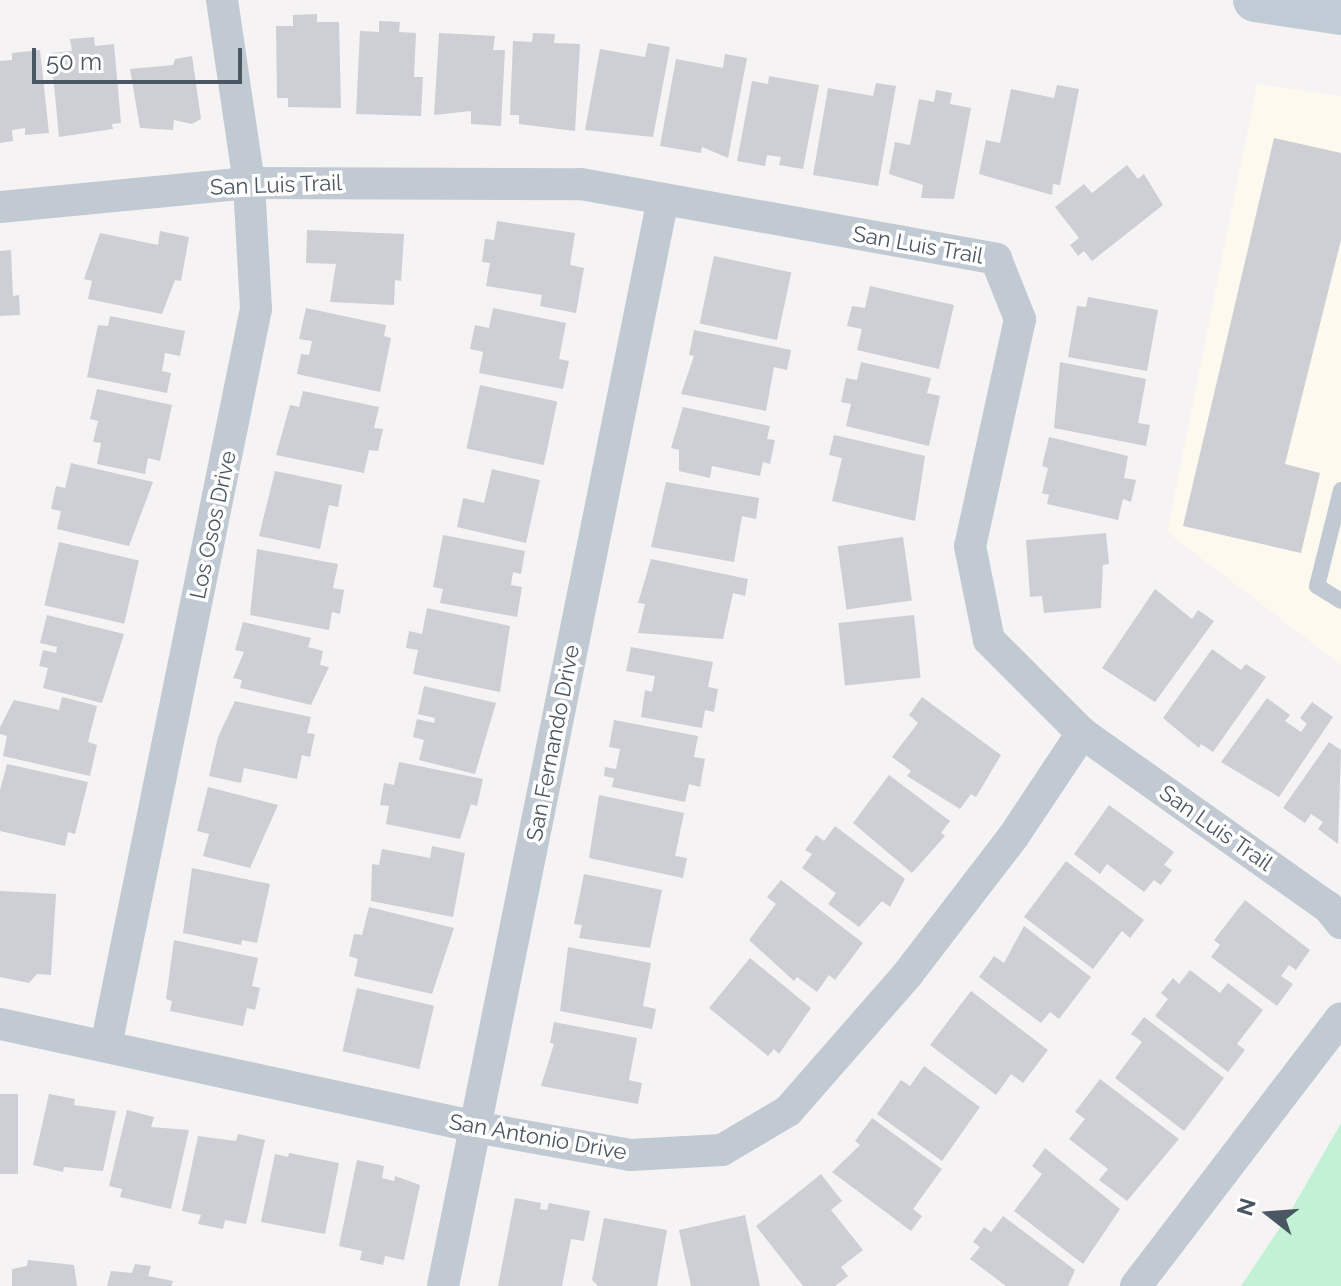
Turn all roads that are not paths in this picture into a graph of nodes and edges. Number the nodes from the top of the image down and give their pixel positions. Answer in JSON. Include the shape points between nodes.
{"nodes":[{"id":1,"x":222,"y":0,"type":"edge"},
{"id":2,"x":1255,"y":0,"type":"edge"},
{"id":3,"x":1341,"y":13,"type":"edge"},
{"id":4,"x":249,"y":183,"type":"junction"},
{"id":5,"x":663,"y":199,"type":"junction"},
{"id":6,"x":0,"y":207,"type":"edge"},
{"id":7,"x":1341,"y":490,"type":"edge"},
{"id":8,"x":1341,"y":601,"type":"edge"},
{"id":9,"x":1082,"y":733,"type":"junction"},
{"id":10,"x":1341,"y":923,"type":"edge"},
{"id":11,"x":1341,"y":1018,"type":"edge"},
{"id":12,"x":0,"y":1024,"type":"edge"},
{"id":13,"x":106,"y":1046,"type":"junction"},
{"id":14,"x":475,"y":1127,"type":"junction"},
{"id":15,"x":443,"y":1286,"type":"edge"},
{"id":16,"x":1136,"y":1286,"type":"edge"}],
"edges":[{"from":1,"to":4,"type":"street","name":"Los Osos Drive"},
{"from":2,"to":3,"type":"main road"},
{"from":4,"to":5,"type":"street","name":"San Luis Trail","via":[[581,184]]},
{"from":4,"to":6,"type":"street","name":"San Luis Trail"},
{"from":4,"to":13,"type":"street","name":"Los Osos Drive","via":[[256,309]]},
{"from":5,"to":9,"type":"street","name":"San Luis Trail","via":[[996,259],[1020,319],[970,546],[989,640]]},
{"from":5,"to":14,"type":"street","name":"San Fernando Drive"},
{"from":7,"to":8,"type":"lane","via":[[1317,586]]},
{"from":9,"to":10,"type":"street","name":"San Luis Trail","via":[[1328,907]]},
{"from":9,"to":14,"type":"street","name":"San Antonio Drive","via":[[1013,837],[907,975],[788,1111],[722,1150],[630,1155]]},
{"from":11,"to":16,"type":"street"},
{"from":12,"to":13,"type":"street","name":"San Antonio Drive"},
{"from":13,"to":14,"type":"street","name":"San Antonio Drive"},
{"from":14,"to":15,"type":"street","name":"San Fernando Drive"}]}
